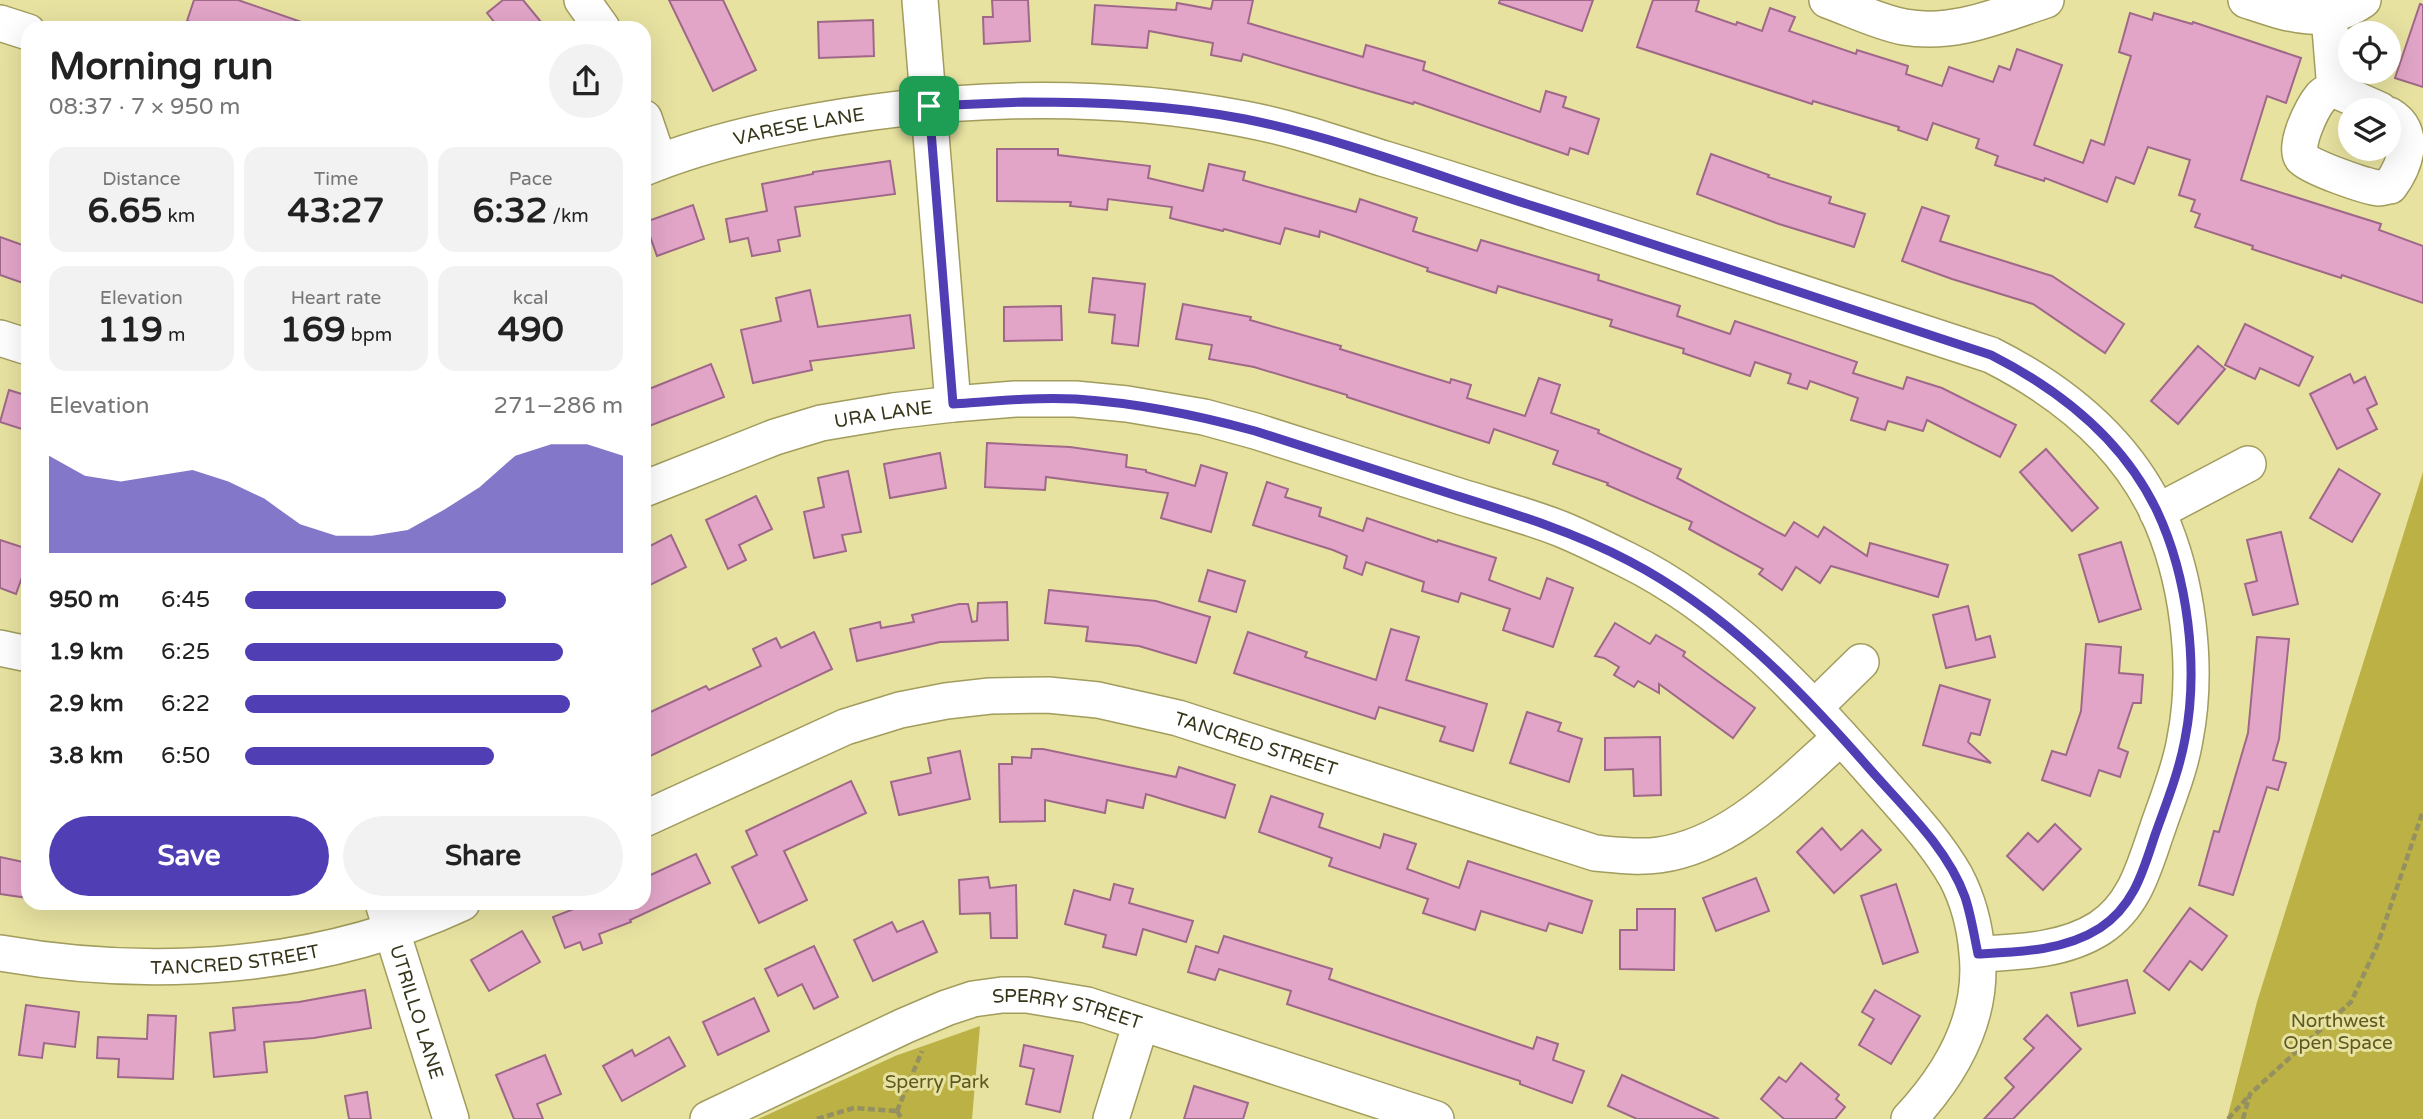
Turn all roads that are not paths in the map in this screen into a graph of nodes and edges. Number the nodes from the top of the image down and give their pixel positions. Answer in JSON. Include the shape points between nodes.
{"nodes":[{"id":1,"x":582,"y":0,"type":"edge"},
{"id":2,"x":920,"y":0,"type":"edge"},
{"id":3,"x":1827,"y":0,"type":"edge"},
{"id":4,"x":2046,"y":0,"type":"edge"},
{"id":5,"x":2246,"y":0,"type":"edge"},
{"id":6,"x":2363,"y":0,"type":"edge"},
{"id":7,"x":2329,"y":16,"type":"junction"},
{"id":8,"x":597,"y":21,"type":"edge"},
{"id":9,"x":0,"y":23,"type":"edge"},
{"id":10,"x":21,"y":30,"type":"edge"},
{"id":11,"x":2335,"y":90,"type":"junction"},
{"id":12,"x":2353,"y":98,"type":"edge"},
{"id":13,"x":929,"y":106,"type":"junction"},
{"id":14,"x":2401,"y":125,"type":"edge"},
{"id":15,"x":652,"y":165,"type":"edge"},
{"id":16,"x":0,"y":338,"type":"edge"},
{"id":17,"x":21,"y":345,"type":"edge"},
{"id":18,"x":953,"y":404,"type":"junction"},
{"id":19,"x":2248,"y":464,"type":"dead end"},
{"id":20,"x":651,"y":486,"type":"edge"},
{"id":21,"x":2157,"y":512,"type":"junction"},
{"id":22,"x":0,"y":648,"type":"edge"},
{"id":23,"x":21,"y":652,"type":"edge"},
{"id":24,"x":1861,"y":662,"type":"dead end"},
{"id":25,"x":1815,"y":707,"type":"junction"},
{"id":26,"x":1841,"y":737,"type":"junction"},
{"id":27,"x":651,"y":817,"type":"edge"},
{"id":28,"x":427,"y":910,"type":"edge"},
{"id":29,"x":387,"y":918,"type":"edge"},
{"id":30,"x":0,"y":953,"type":"edge"},
{"id":31,"x":1978,"y":954,"type":"junction"},
{"id":32,"x":1141,"y":1023,"type":"junction"},
{"id":33,"x":451,"y":1119,"type":"edge"},
{"id":34,"x":708,"y":1119,"type":"edge"},
{"id":35,"x":1111,"y":1119,"type":"edge"},
{"id":36,"x":1436,"y":1119,"type":"edge"},
{"id":37,"x":1909,"y":1119,"type":"edge"}],
"edges":[{"from":1,"to":8,"type":"street"},
{"from":2,"to":13,"type":"street"},
{"from":3,"to":4,"type":"street","via":[[1903,27],[1930,29],[1964,27]]},
{"from":5,"to":7,"type":"street","via":[[2284,12]]},
{"from":6,"to":7,"type":"street"},
{"from":7,"to":11,"type":"street"},
{"from":9,"to":10,"type":"street"},
{"from":11,"to":12,"type":"street"},
{"from":11,"to":14,"type":"street","via":[[2323,95],[2304,130],[2299,150],[2308,164],[2378,188],[2390,186],[2404,155],[2407,136]]},
{"from":13,"to":15,"type":"street","name":"VARESE LANE","via":[[756,133]]},
{"from":13,"to":18,"type":"street"},
{"from":13,"to":21,"type":"street","name":"VARESE LANE","via":[[1098,102],[1220,115],[1301,132],[1991,355],[2089,420],[2129,465]]},
{"from":16,"to":17,"type":"street"},
{"from":18,"to":20,"type":"street","name":"URA LANE","via":[[821,424],[775,437]]},
{"from":18,"to":25,"type":"street","name":"URA LANE","via":[[1075,399],[1204,417],[1559,529],[1630,561],[1687,596],[1752,647]]},
{"from":19,"to":21,"type":"street"},
{"from":21,"to":31,"type":"street","name":"VARESE LANE","via":[[2185,603],[2190,691],[2186,738],[2142,876],[2124,908],[2088,934],[2046,948]]},
{"from":22,"to":23,"type":"street"},
{"from":24,"to":25,"type":"street"},
{"from":25,"to":26,"type":"street","name":"URA LANE"},
{"from":26,"to":27,"type":"street","name":"TANCRED STREET","via":[[1746,817],[1689,848],[1650,856],[1595,853],[1147,709],[1048,695],[990,696],[900,710],[845,727]]},
{"from":26,"to":31,"type":"street","name":"URA LANE","via":[[1931,839],[1956,877]]},
{"from":28,"to":29,"type":"street","name":"TANCRED STREET"},
{"from":29,"to":30,"type":"street","name":"TANCRED STREET","via":[[262,960],[207,965],[103,966]]},
{"from":29,"to":33,"type":"street","name":"UTRILLO LANE"},
{"from":31,"to":37,"type":"street","name":"URA LANE","via":[[1977,988],[1966,1035],[1944,1079]]},
{"from":32,"to":34,"type":"street","name":"SPERRY STREET","via":[[1050,997],[974,999]]},
{"from":32,"to":35,"type":"street"},
{"from":32,"to":36,"type":"street","name":"SPERRY STREET"}]}
